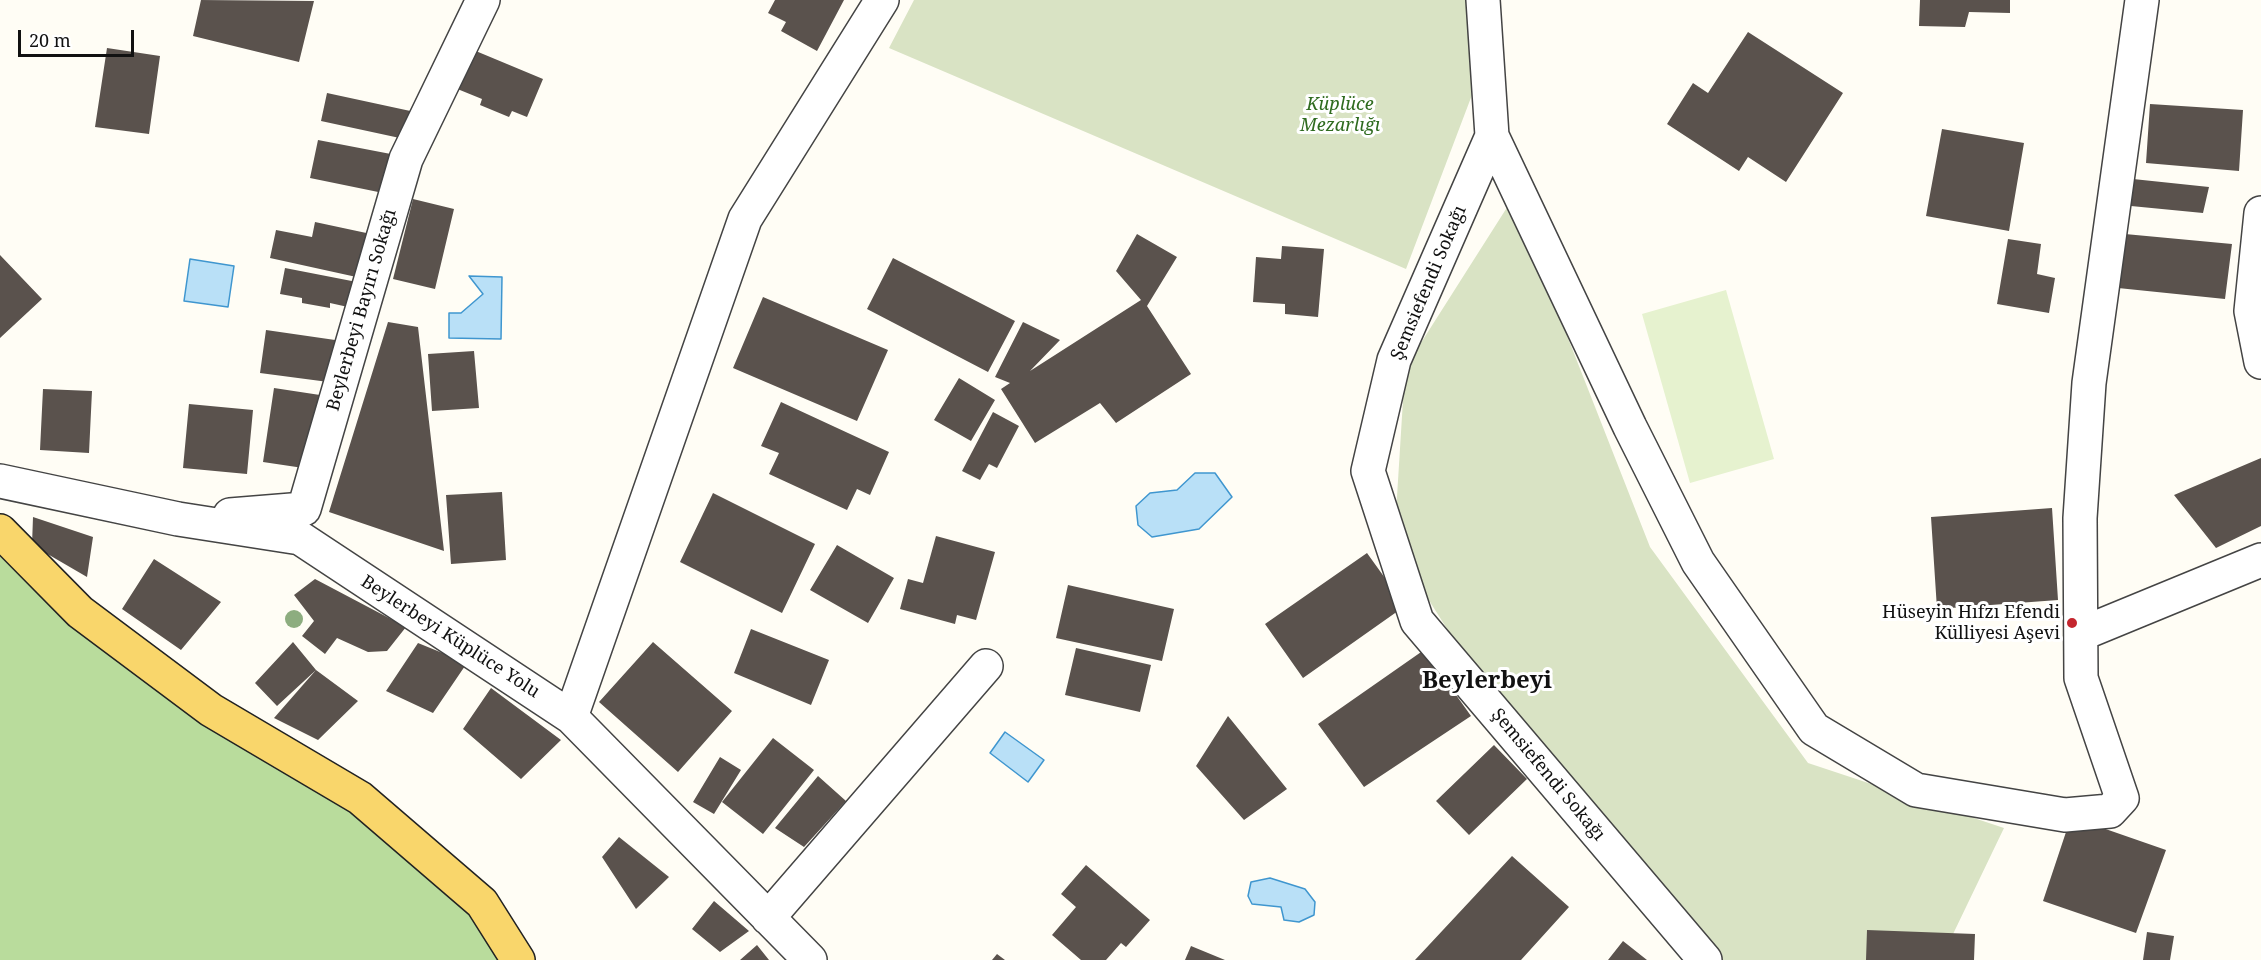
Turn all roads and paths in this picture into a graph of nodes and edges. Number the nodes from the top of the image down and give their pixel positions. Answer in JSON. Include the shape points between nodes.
{"nodes":[{"id":1,"x":483,"y":0,"type":"edge"},
{"id":2,"x":882,"y":0,"type":"edge"},
{"id":3,"x":1483,"y":0,"type":"edge"},
{"id":4,"x":2142,"y":0,"type":"edge"},
{"id":5,"x":1492,"y":135,"type":"junction"},
{"id":6,"x":2261,"y":213,"type":"edge"},
{"id":7,"x":2261,"y":362,"type":"edge"},
{"id":8,"x":0,"y":482,"type":"edge"},
{"id":9,"x":178,"y":519,"type":"junction"},
{"id":10,"x":0,"y":531,"type":"edge"},
{"id":11,"x":2261,"y":560,"type":"edge"},
{"id":12,"x":2081,"y":634,"type":"junction"},
{"id":13,"x":986,"y":666,"type":"dead end"},
{"id":14,"x":571,"y":717,"type":"junction"},
{"id":15,"x":768,"y":918,"type":"junction"},
{"id":16,"x":518,"y":960,"type":"edge"},
{"id":17,"x":810,"y":960,"type":"edge"},
{"id":18,"x":1705,"y":960,"type":"edge"}],
"edges":[{"from":1,"to":9,"type":"street","name":"Beylerbeyi Bayırı Sokağı","via":[[406,159],[304,509]]},
{"from":2,"to":14,"type":"street","via":[[745,219]]},
{"from":3,"to":5,"type":"street","name":"Şemsiefendi Sokağı"},
{"from":4,"to":12,"type":"street","via":[[2089,383],[2080,518]]},
{"from":5,"to":12,"type":"street","via":[[1698,562],[1814,729],[1916,790],[2065,815],[2110,811],[2122,798],[2081,678]]},
{"from":5,"to":18,"type":"street","name":"Şemsiefendi Sokağı","via":[[1394,360],[1368,471],[1417,621]]},
{"from":6,"to":7,"type":"street","via":[[2251,311]]},
{"from":8,"to":9,"type":"street","name":"Beylerbeyi Küplüce Yolu"},
{"from":9,"to":14,"type":"street","name":"Beylerbeyi Küplüce Yolu","via":[[300,538]]},
{"from":10,"to":16,"type":"main road","via":[[80,612],[212,710],[360,798],[482,903]]},
{"from":11,"to":12,"type":"street"},
{"from":13,"to":15,"type":"street"},
{"from":14,"to":15,"type":"street","name":"Beylerbeyi Küplüce Yolu"},
{"from":15,"to":17,"type":"street","name":"Beylerbeyi Küplüce Yolu"}]}
